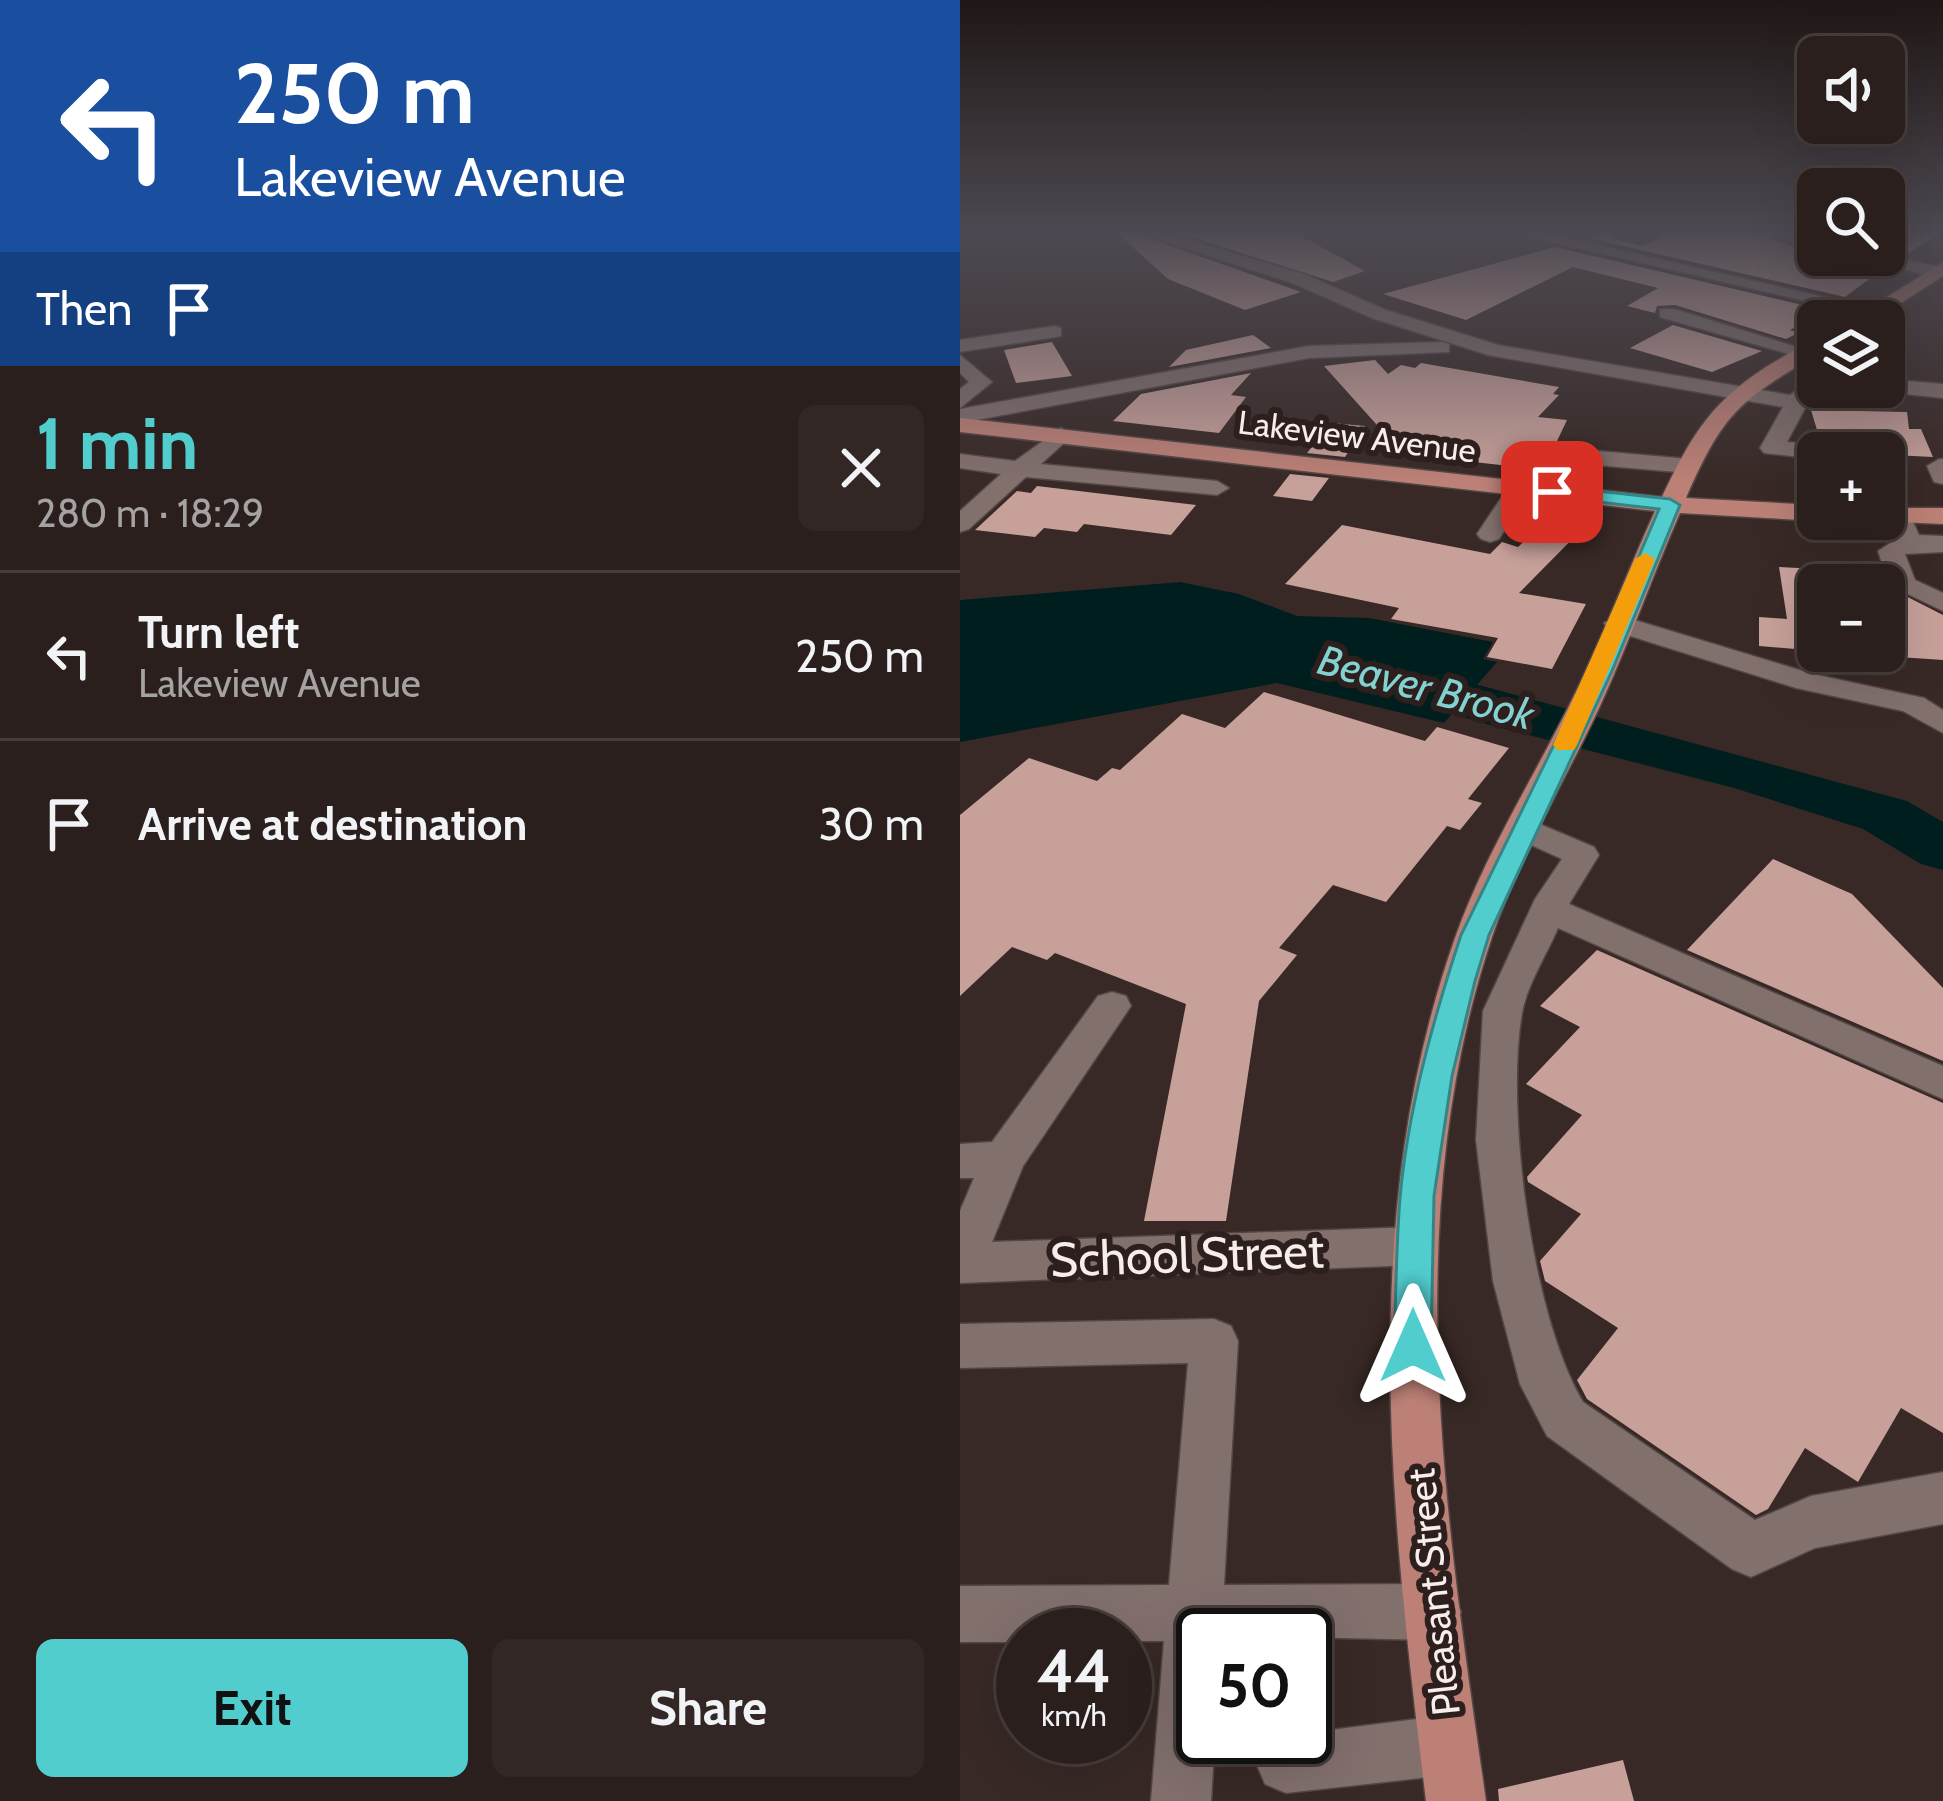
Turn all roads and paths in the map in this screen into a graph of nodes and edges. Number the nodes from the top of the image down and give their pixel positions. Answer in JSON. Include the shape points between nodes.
{"nodes":[{"id":1,"x":1355,"y":315,"type":"edge"},
{"id":2,"x":1387,"y":315,"type":"edge"},
{"id":3,"x":1675,"y":315,"type":"edge"},
{"id":4,"x":1054,"y":332,"type":"dead end"},
{"id":5,"x":1797,"y":345,"type":"edge"},
{"id":6,"x":960,"y":346,"type":"edge"},
{"id":7,"x":1495,"y":351,"type":"junction"},
{"id":8,"x":1309,"y":352,"type":"junction"},
{"id":9,"x":1797,"y":358,"type":"edge"},
{"id":10,"x":960,"y":361,"type":"edge"},
{"id":11,"x":1765,"y":376,"type":"junction"},
{"id":12,"x":1797,"y":378,"type":"edge"},
{"id":13,"x":1905,"y":388,"type":"edge"},
{"id":14,"x":1943,"y":391,"type":"edge"},
{"id":15,"x":1739,"y":394,"type":"junction"},
{"id":16,"x":960,"y":401,"type":"edge"},
{"id":17,"x":1797,"y":403,"type":"joint"},
{"id":18,"x":960,"y":420,"type":"edge"},
{"id":19,"x":1061,"y":435,"type":"junction"},
{"id":20,"x":1153,"y":446,"type":"junction"},
{"id":21,"x":1797,"y":450,"type":"edge"},
{"id":22,"x":960,"y":460,"type":"edge"},
{"id":23,"x":1689,"y":466,"type":"junction"},
{"id":24,"x":1943,"y":466,"type":"edge"},
{"id":25,"x":1020,"y":469,"type":"junction"},
{"id":26,"x":1943,"y":477,"type":"edge"},
{"id":27,"x":1119,"y":478,"type":"junction"},
{"id":28,"x":1217,"y":488,"type":"dead end"},
{"id":29,"x":1520,"y":488,"type":"junction"},
{"id":30,"x":1552,"y":492,"type":"junction"},
{"id":31,"x":1670,"y":505,"type":"junction"},
{"id":32,"x":1797,"y":512,"type":"edge"},
{"id":33,"x":1905,"y":519,"type":"edge"},
{"id":34,"x":960,"y":524,"type":"edge"},
{"id":35,"x":1942,"y":526,"type":"edge"},
{"id":36,"x":1490,"y":534,"type":"dead end"},
{"id":37,"x":1905,"y":537,"type":"edge"},
{"id":38,"x":1909,"y":543,"type":"junction"},
{"id":39,"x":1943,"y":603,"type":"edge"},
{"id":40,"x":1618,"y":623,"type":"junction"},
{"id":41,"x":1928,"y":706,"type":"edge"},
{"id":42,"x":1943,"y":724,"type":"edge"},
{"id":43,"x":1523,"y":828,"type":"junction"},
{"id":44,"x":1548,"y":909,"type":"junction"},
{"id":45,"x":1112,"y":1006,"type":"dead end"},
{"id":46,"x":1943,"y":1083,"type":"edge"},
{"id":47,"x":1004,"y":1159,"type":"junction"},
{"id":48,"x":960,"y":1160,"type":"edge"},
{"id":49,"x":1415,"y":1246,"type":"junction"},
{"id":50,"x":961,"y":1263,"type":"edge"},
{"id":51,"x":960,"y":1346,"type":"edge"},
{"id":52,"x":1943,"y":1498,"type":"edge"},
{"id":53,"x":1196,"y":1608,"type":"edge"},
{"id":54,"x":1176,"y":1612,"type":"edge"},
{"id":55,"x":1332,"y":1612,"type":"edge"},
{"id":56,"x":1433,"y":1612,"type":"junction"},
{"id":57,"x":960,"y":1614,"type":"edge"},
{"id":58,"x":1184,"y":1764,"type":"edge"},
{"id":59,"x":1303,"y":1764,"type":"edge"},
{"id":60,"x":1452,"y":1773,"type":"edge"},
{"id":61,"x":1181,"y":1801,"type":"edge"}],
"edges":[{"from":1,"to":8,"type":"street","via":[[1351,336]]},
{"from":2,"to":7,"type":"street"},
{"from":3,"to":5,"type":"street"},
{"from":4,"to":6,"type":"street"},
{"from":7,"to":8,"type":"street"},
{"from":7,"to":15,"type":"street"},
{"from":8,"to":18,"type":"street"},
{"from":9,"to":11,"type":"main road","name":"Pleasant Street"},
{"from":10,"to":16,"type":"street","via":[[981,382]]},
{"from":11,"to":12,"type":"street"},
{"from":11,"to":15,"type":"main road","name":"Pleasant Street"},
{"from":13,"to":14,"type":"street"},
{"from":15,"to":17,"type":"street"},
{"from":15,"to":23,"type":"main road","name":"Pleasant Street","via":[[1707,428]]},
{"from":17,"to":21,"type":"street","via":[[1772,448]]},
{"from":18,"to":19,"type":"main road","name":"Lakeview Avenue"},
{"from":19,"to":20,"type":"main road","name":"Lakeview Avenue"},
{"from":19,"to":25,"type":"street"},
{"from":20,"to":27,"type":"street"},
{"from":20,"to":29,"type":"main road","name":"Lakeview Avenue"},
{"from":22,"to":25,"type":"street"},
{"from":23,"to":30,"type":"street","via":[[1576,456]]},
{"from":23,"to":31,"type":"main road","name":"Pleasant Street"},
{"from":24,"to":26,"type":"street"},
{"from":25,"to":27,"type":"street"},
{"from":25,"to":34,"type":"street"},
{"from":27,"to":28,"type":"street"},
{"from":29,"to":30,"type":"main road","name":"Lakeview Avenue"},
{"from":29,"to":36,"type":"street"},
{"from":30,"to":31,"type":"main road","name":"Lakeview Avenue"},
{"from":31,"to":32,"type":"main road","name":"Lakeview Avenue"},
{"from":31,"to":40,"type":"main road","name":"Pleasant Street"},
{"from":33,"to":35,"type":"main road"},
{"from":35,"to":38,"type":"street"},
{"from":37,"to":38,"type":"street"},
{"from":38,"to":39,"type":"street","via":[[1891,551],[1904,585]]},
{"from":40,"to":41,"type":"street","via":[[1807,682]]},
{"from":40,"to":43,"type":"main road","name":"Pleasant Street"},
{"from":41,"to":42,"type":"street"},
{"from":43,"to":44,"type":"street","via":[[1582,855]]},
{"from":43,"to":49,"type":"main road","name":"Pleasant Street","via":[[1475,935],[1448,1026]]},
{"from":44,"to":46,"type":"street"},
{"from":44,"to":52,"type":"street","via":[[1503,1011],[1498,1140],[1516,1281],[1545,1384],[1565,1419],[1751,1550],[1811,1522]]},
{"from":45,"to":47,"type":"street"},
{"from":47,"to":48,"type":"street"},
{"from":47,"to":50,"type":"street"},
{"from":49,"to":50,"type":"street","name":"School Street"},
{"from":49,"to":56,"type":"main road","name":"Pleasant Street","via":[[1413,1384]]},
{"from":51,"to":53,"type":"street","via":[[1214,1341]]},
{"from":54,"to":57,"type":"street"},
{"from":55,"to":56,"type":"street"},
{"from":56,"to":60,"type":"main road","name":"Pleasant Street"},
{"from":58,"to":61,"type":"street"},
{"from":59,"to":60,"type":"street"}]}
